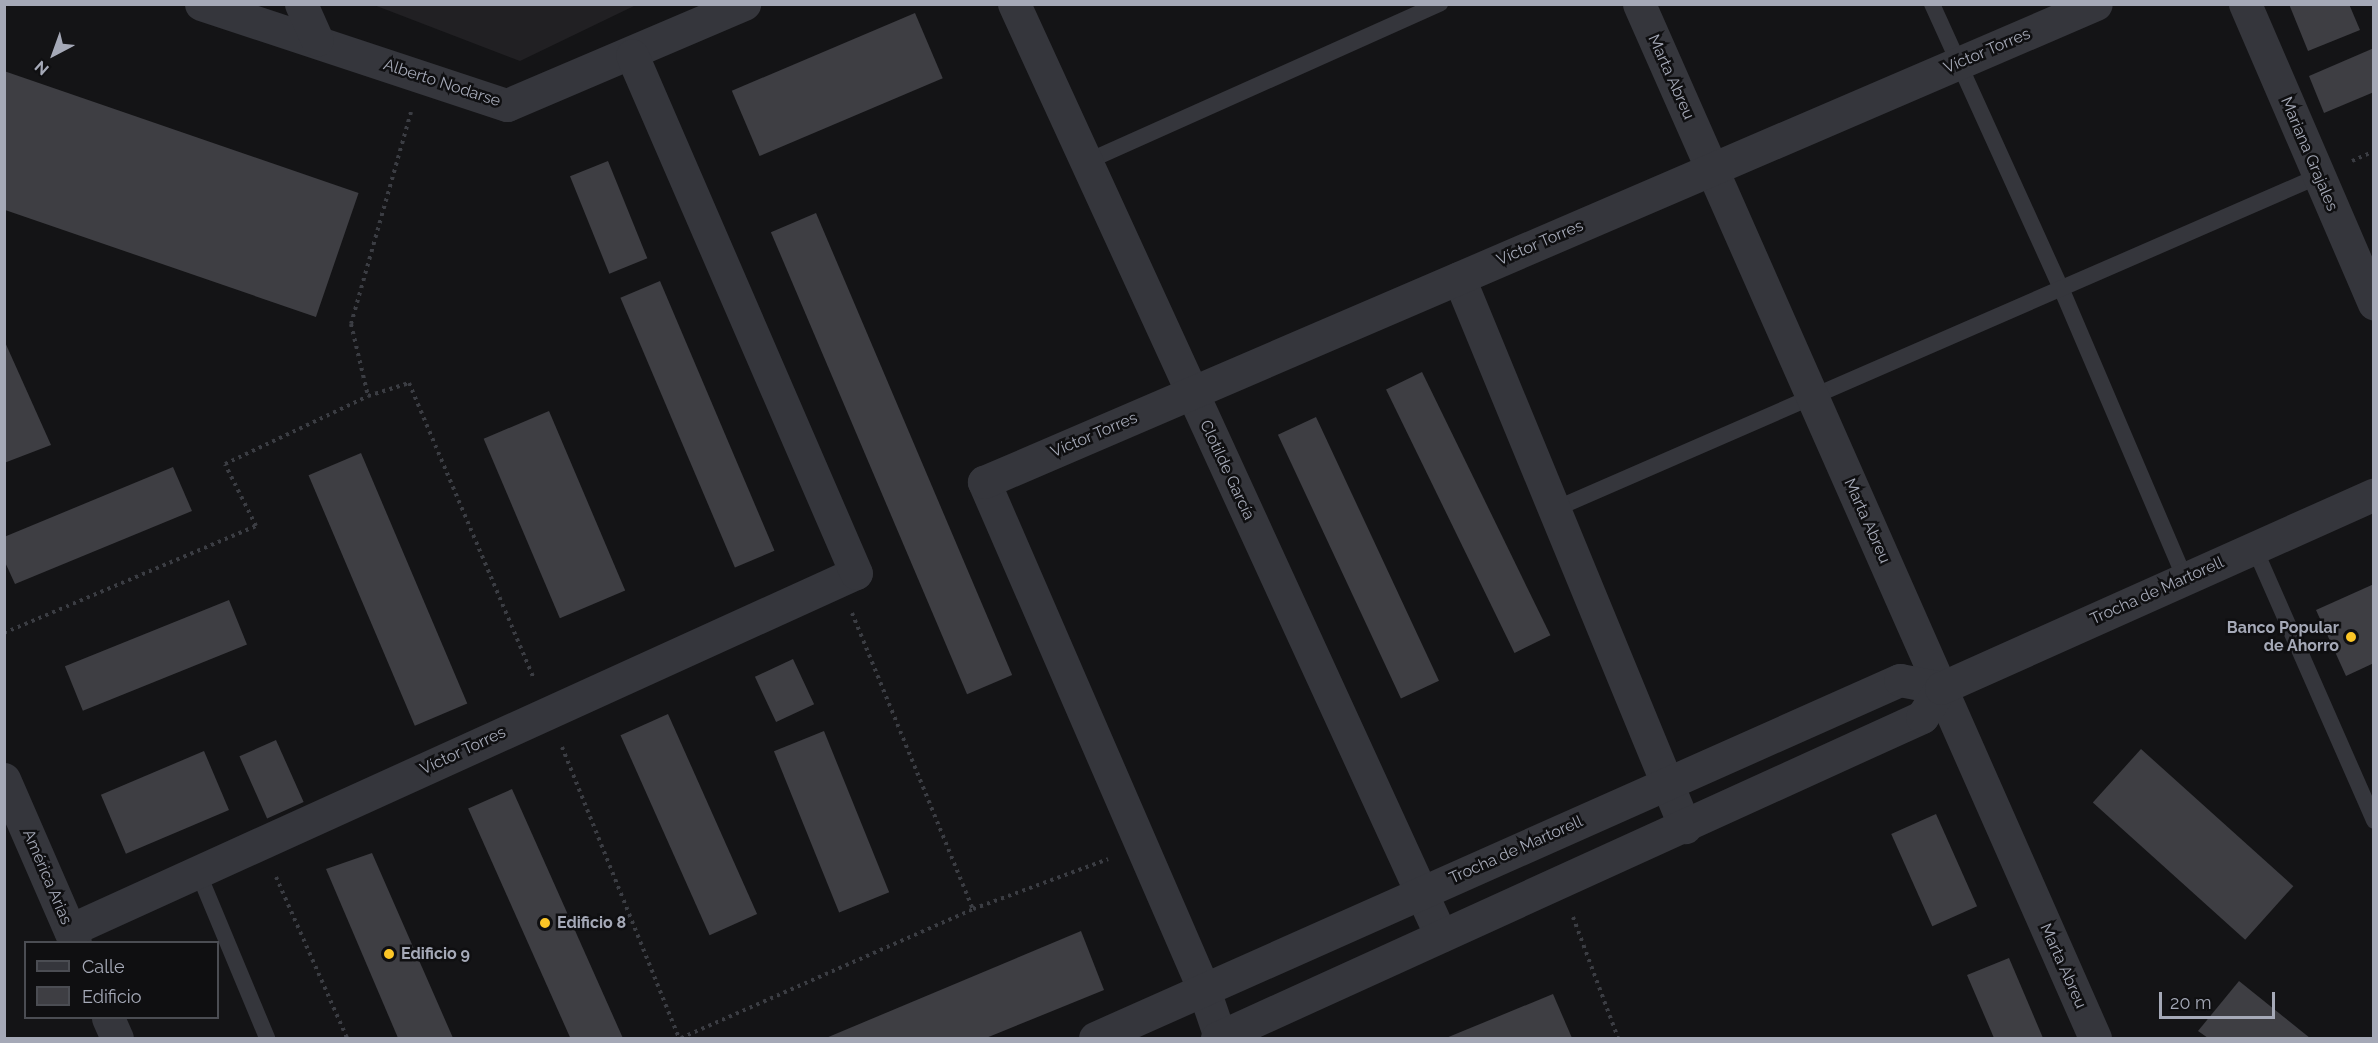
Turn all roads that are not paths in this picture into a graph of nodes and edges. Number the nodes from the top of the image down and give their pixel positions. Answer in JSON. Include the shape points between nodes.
{"nodes":[{"id":1,"x":201,"y":4,"type":"edge"},
{"id":2,"x":301,"y":4,"type":"edge"},
{"id":3,"x":744,"y":4,"type":"edge"},
{"id":4,"x":1014,"y":4,"type":"edge"},
{"id":5,"x":1440,"y":4,"type":"edge"},
{"id":6,"x":1639,"y":4,"type":"edge"},
{"id":7,"x":1932,"y":4,"type":"edge"},
{"id":8,"x":2096,"y":4,"type":"edge"},
{"id":9,"x":2245,"y":4,"type":"edge"},
{"id":10,"x":317,"y":40,"type":"junction"},
{"id":11,"x":632,"y":54,"type":"junction"},
{"id":12,"x":1958,"y":64,"type":"junction"},
{"id":13,"x":1086,"y":162,"type":"junction"},
{"id":14,"x":1712,"y":170,"type":"junction"},
{"id":15,"x":2319,"y":176,"type":"junction"},
{"id":16,"x":1459,"y":278,"type":"junction"},
{"id":17,"x":2061,"y":288,"type":"junction"},
{"id":18,"x":2373,"y":303,"type":"edge"},
{"id":19,"x":1192,"y":392,"type":"junction"},
{"id":20,"x":1813,"y":398,"type":"junction"},
{"id":21,"x":2373,"y":494,"type":"edge"},
{"id":22,"x":1555,"y":509,"type":"junction"},
{"id":23,"x":2254,"y":547,"type":"junction"},
{"id":24,"x":2185,"y":579,"type":"junction"},
{"id":25,"x":1941,"y":688,"type":"junction"},
{"id":26,"x":4,"y":779,"type":"edge"},
{"id":27,"x":1666,"y":783,"type":"junction"},
{"id":28,"x":2373,"y":821,"type":"edge"},
{"id":29,"x":1685,"y":827,"type":"junction"},
{"id":30,"x":198,"y":872,"type":"junction"},
{"id":31,"x":1421,"y":893,"type":"junction"},
{"id":32,"x":73,"y":936,"type":"edge"},
{"id":33,"x":1441,"y":936,"type":"junction"},
{"id":34,"x":1204,"y":990,"type":"junction"},
{"id":35,"x":109,"y":1019,"type":"edge"},
{"id":36,"x":117,"y":1038,"type":"edge"},
{"id":37,"x":267,"y":1038,"type":"edge"},
{"id":38,"x":1095,"y":1038,"type":"edge"},
{"id":39,"x":1219,"y":1038,"type":"edge"},
{"id":40,"x":2095,"y":1038,"type":"edge"}],
"edges":[{"from":1,"to":10,"type":"street","name":"Alberto Nodarse"},
{"from":2,"to":10,"type":"street"},
{"from":3,"to":11,"type":"street","name":"Alberto Nodarse"},
{"from":4,"to":13,"type":"street","name":"Clotilde García"},
{"from":5,"to":13,"type":"lane"},
{"from":6,"to":14,"type":"street","name":"Marta Abreu"},
{"from":7,"to":12,"type":"lane"},
{"from":8,"to":12,"type":"street","name":"Víctor Torres"},
{"from":9,"to":15,"type":"street","name":"Mariana Grajales"},
{"from":10,"to":11,"type":"street","name":"Alberto Nodarse","via":[[507,105]]},
{"from":11,"to":30,"type":"street","name":"Víctor Torres","via":[[847,576]]},
{"from":12,"to":14,"type":"street","name":"Víctor Torres"},
{"from":12,"to":17,"type":"lane"},
{"from":13,"to":19,"type":"street","name":"Clotilde García"},
{"from":14,"to":16,"type":"street","name":"Víctor Torres"},
{"from":14,"to":20,"type":"street","name":"Marta Abreu"},
{"from":15,"to":17,"type":"lane"},
{"from":15,"to":18,"type":"street","name":"Mariana Grajales"},
{"from":16,"to":19,"type":"street","name":"Víctor Torres"},
{"from":16,"to":22,"type":"street"},
{"from":17,"to":20,"type":"lane"},
{"from":17,"to":24,"type":"lane"},
{"from":19,"to":31,"type":"street","name":"Clotilde García"},
{"from":19,"to":34,"type":"street","name":"Víctor Torres","via":[[984,482]]},
{"from":20,"to":22,"type":"lane"},
{"from":20,"to":25,"type":"street","name":"Marta Abreu"},
{"from":21,"to":23,"type":"street","name":"Trocha de Martorell"},
{"from":22,"to":27,"type":"street"},
{"from":23,"to":24,"type":"street","name":"Trocha de Martorell"},
{"from":23,"to":28,"type":"lane"},
{"from":24,"to":25,"type":"street","name":"Trocha de Martorell"},
{"from":25,"to":27,"type":"street","name":"Trocha de Martorell","via":[[1900,680]]},
{"from":25,"to":29,"type":"street","via":[[1922,717]]},
{"from":25,"to":40,"type":"street","name":"Marta Abreu"},
{"from":26,"to":32,"type":"street","name":"América Arias"},
{"from":27,"to":29,"type":"street"},
{"from":27,"to":31,"type":"street","name":"Trocha de Martorell"},
{"from":29,"to":33,"type":"street"},
{"from":30,"to":32,"type":"street","name":"Víctor Torres"},
{"from":30,"to":37,"type":"lane"},
{"from":31,"to":33,"type":"street","name":"Clotilde García"},
{"from":31,"to":34,"type":"street","name":"Trocha de Martorell"},
{"from":33,"to":39,"type":"street"},
{"from":34,"to":38,"type":"street","name":"Trocha de Martorell"},
{"from":34,"to":39,"type":"street"},
{"from":35,"to":36,"type":"street"}]}
